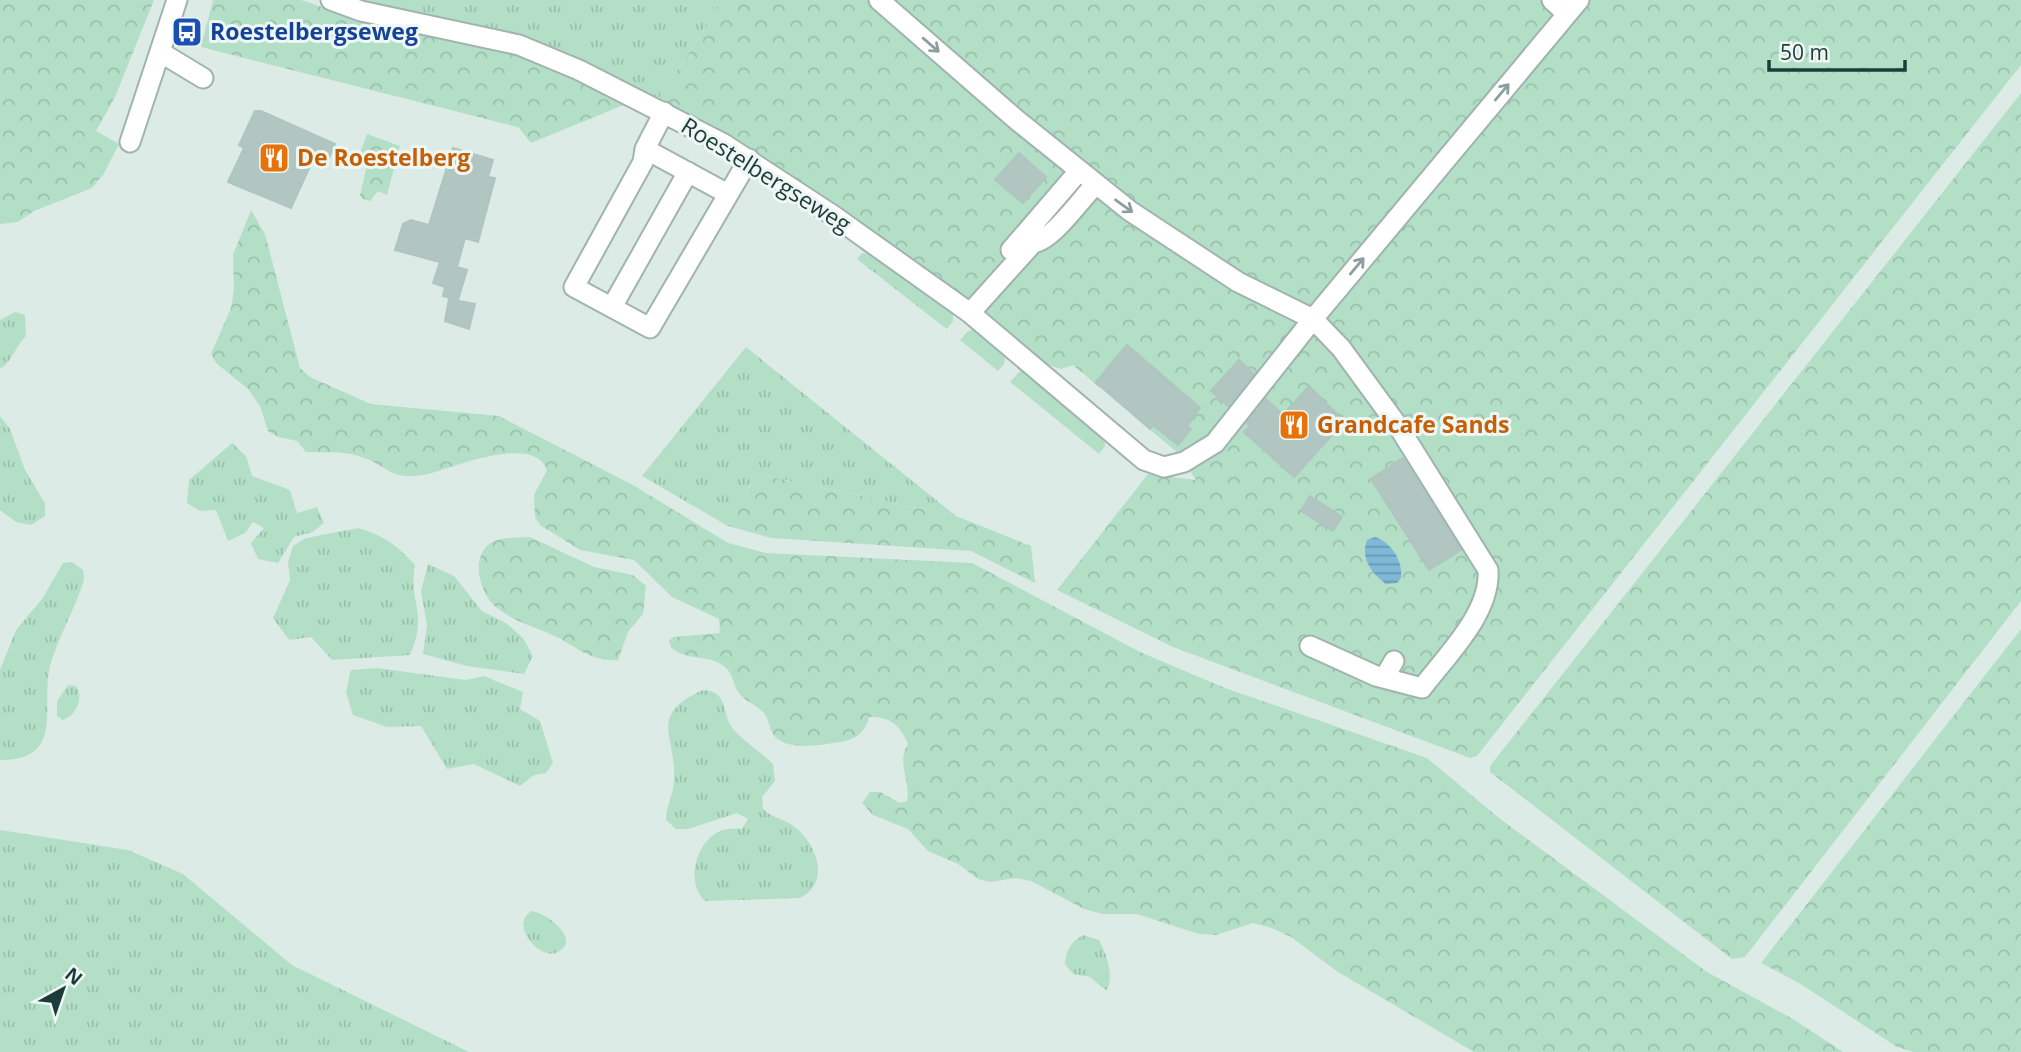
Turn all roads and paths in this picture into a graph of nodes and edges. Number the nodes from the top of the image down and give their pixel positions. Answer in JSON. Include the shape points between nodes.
{"nodes":[{"id":1,"x":177,"y":0,"type":"edge"},
{"id":2,"x":331,"y":0,"type":"edge"},
{"id":3,"x":879,"y":0,"type":"edge"},
{"id":4,"x":1552,"y":0,"type":"edge"},
{"id":5,"x":1573,"y":7,"type":"edge"},
{"id":6,"x":160,"y":52,"type":"junction"},
{"id":7,"x":204,"y":78,"type":"dead end"},
{"id":8,"x":664,"y":112,"type":"junction"},
{"id":9,"x":130,"y":142,"type":"dead end"},
{"id":10,"x":645,"y":149,"type":"junction"},
{"id":11,"x":748,"y":159,"type":"junction"},
{"id":12,"x":688,"y":172,"type":"junction"},
{"id":13,"x":1079,"y":172,"type":"junction"},
{"id":14,"x":1094,"y":185,"type":"junction"},
{"id":15,"x":728,"y":194,"type":"junction"},
{"id":16,"x":612,"y":307,"type":"junction"},
{"id":17,"x":965,"y":309,"type":"junction"},
{"id":18,"x":1313,"y":319,"type":"junction"},
{"id":19,"x":1310,"y":646,"type":"dead end"}],
"edges":[{"from":1,"to":6,"type":"street"},
{"from":2,"to":8,"type":"street","name":"Roestelbergseweg","via":[[361,11],[519,45]]},
{"from":3,"to":13,"type":"street","one_way":true},
{"from":4,"to":5,"type":"street"},
{"from":18,"to":5,"type":"street","one_way":true},
{"from":6,"to":7,"type":"street"},
{"from":6,"to":9,"type":"street"},
{"from":8,"to":10,"type":"street"},
{"from":8,"to":11,"type":"street","name":"Roestelbergseweg"},
{"from":10,"to":12,"type":"street"},
{"from":10,"to":16,"type":"street","via":[[643,162],[574,287]]},
{"from":11,"to":15,"type":"street"},
{"from":11,"to":17,"type":"street","name":"Roestelbergseweg"},
{"from":12,"to":15,"type":"street"},
{"from":12,"to":16,"type":"street"},
{"from":13,"to":14,"type":"street"},
{"from":13,"to":17,"type":"street"},
{"from":14,"to":17,"type":"street","via":[[1050,234],[1034,243]]},
{"from":14,"to":18,"type":"street","one_way":true,"via":[[1238,282]]},
{"from":15,"to":16,"type":"street","via":[[650,328]]},
{"from":17,"to":18,"type":"street","name":"Roestelbergseweg","via":[[1144,460],[1164,467],[1184,462],[1215,443]]},
{"from":18,"to":19,"type":"street","via":[[1341,348],[1357,384],[1398,426],[1488,570],[1489,588],[1476,615],[1422,688],[1389,670]]}]}
